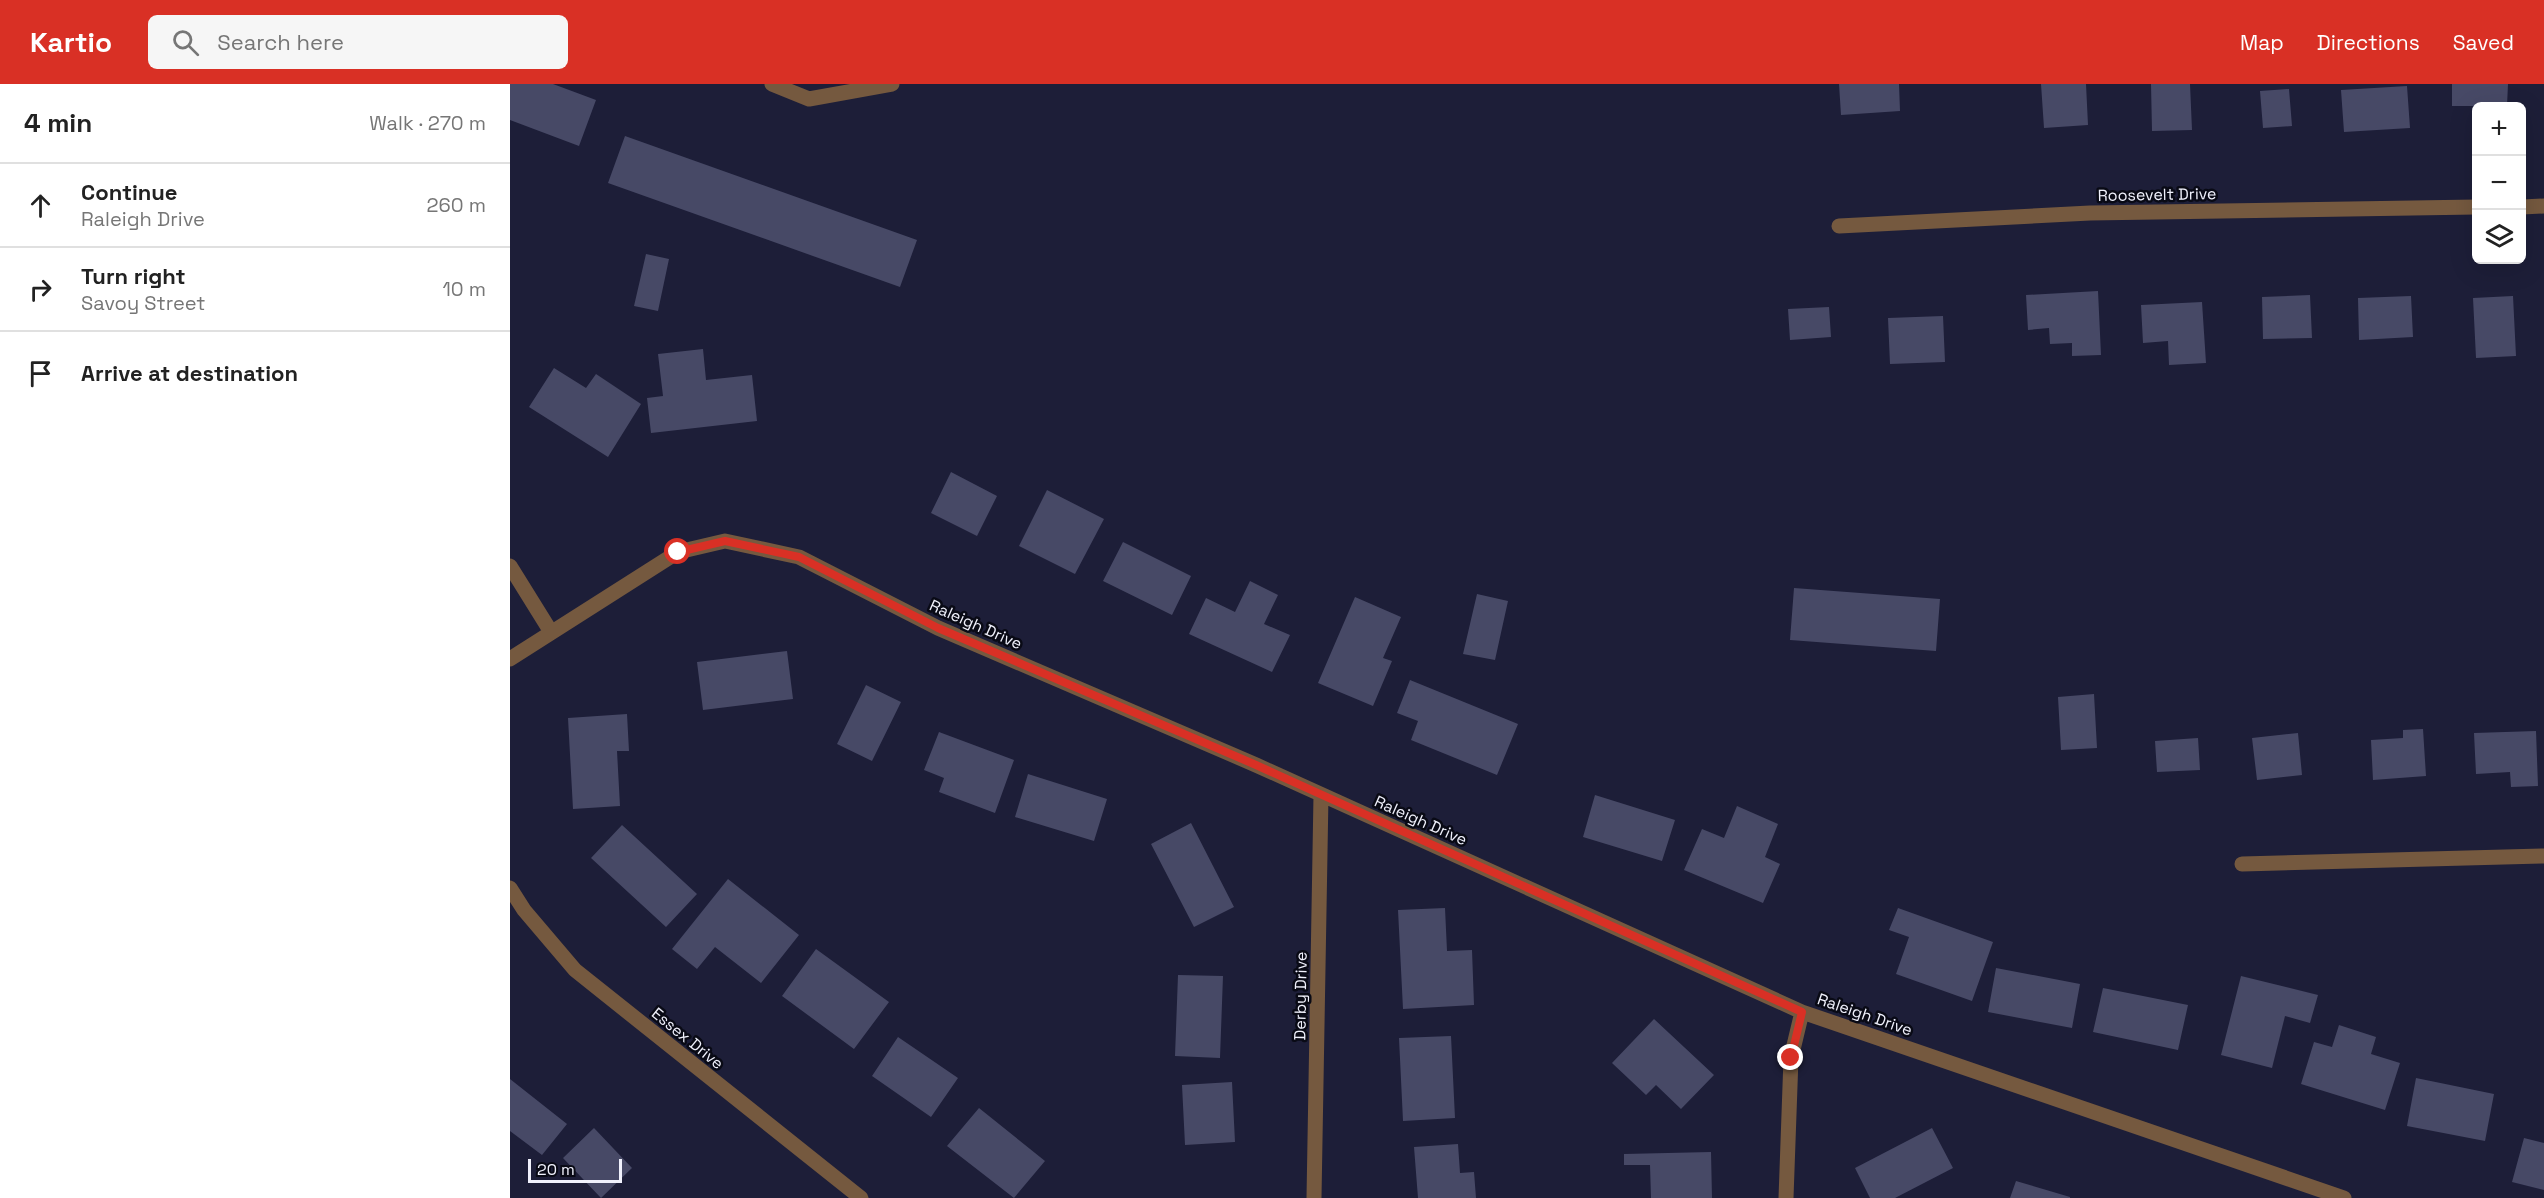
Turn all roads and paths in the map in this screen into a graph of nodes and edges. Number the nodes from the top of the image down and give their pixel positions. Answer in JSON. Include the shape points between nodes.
{"nodes":[{"id":1,"x":772,"y":84,"type":"edge"},
{"id":2,"x":892,"y":84,"type":"edge"},
{"id":3,"x":2544,"y":206,"type":"edge"},
{"id":4,"x":2472,"y":207,"type":"edge"},
{"id":5,"x":2526,"y":207,"type":"edge"},
{"id":6,"x":1839,"y":226,"type":"dead end"},
{"id":7,"x":510,"y":566,"type":"edge"},
{"id":8,"x":551,"y":632,"type":"junction"},
{"id":9,"x":510,"y":659,"type":"edge"},
{"id":10,"x":1321,"y":795,"type":"junction"},
{"id":11,"x":2544,"y":856,"type":"edge"},
{"id":12,"x":2242,"y":864,"type":"dead end"},
{"id":13,"x":510,"y":888,"type":"edge"},
{"id":14,"x":1802,"y":1012,"type":"junction"},
{"id":15,"x":861,"y":1198,"type":"edge"},
{"id":16,"x":1314,"y":1198,"type":"edge"},
{"id":17,"x":1786,"y":1198,"type":"edge"},
{"id":18,"x":2343,"y":1198,"type":"edge"}],
"edges":[{"from":1,"to":2,"type":"street","via":[[809,99]]},
{"from":3,"to":5,"type":"street"},
{"from":4,"to":6,"type":"street","name":"Roosevelt Drive","via":[[2090,213]]},
{"from":7,"to":8,"type":"street"},
{"from":8,"to":9,"type":"street","name":"Raleigh Drive"},
{"from":8,"to":10,"type":"street","name":"Raleigh Drive","via":[[678,552],[725,541],[778,552],[799,557],[938,628]]},
{"from":10,"to":14,"type":"street","name":"Raleigh Drive"},
{"from":10,"to":16,"type":"street","name":"Derby Drive"},
{"from":11,"to":12,"type":"street"},
{"from":13,"to":15,"type":"street","name":"Essex Drive","via":[[575,970]]},
{"from":14,"to":17,"type":"street","via":[[1791,1058]]},
{"from":14,"to":18,"type":"street","name":"Raleigh Drive"}]}
